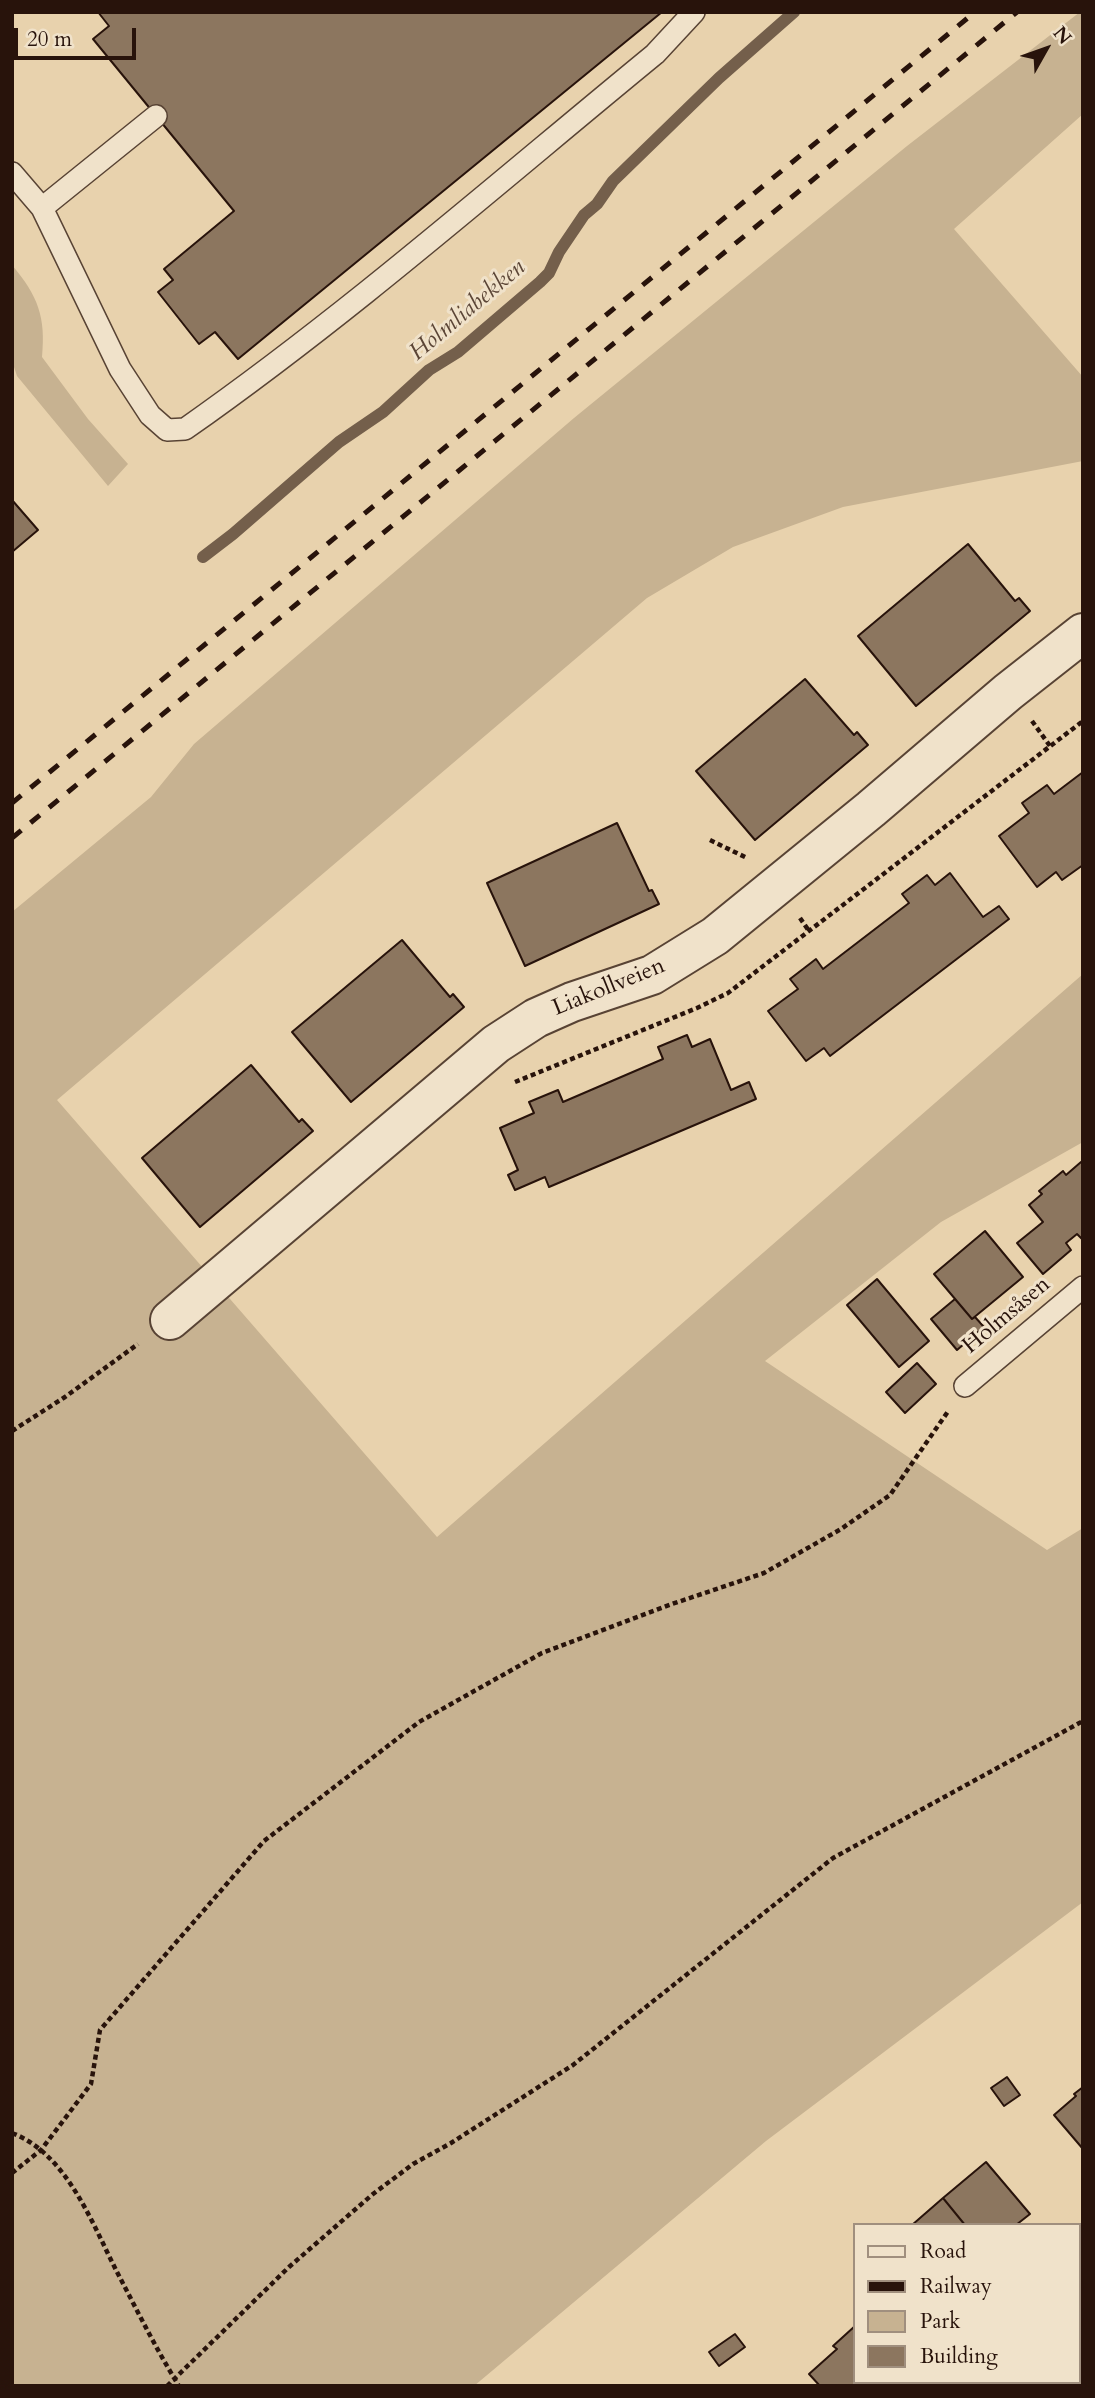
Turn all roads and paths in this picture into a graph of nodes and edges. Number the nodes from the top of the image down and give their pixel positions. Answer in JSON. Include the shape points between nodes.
{"nodes":[{"id":1,"x":694,"y":12,"type":"edge"},
{"id":2,"x":156,"y":117,"type":"dead end"},
{"id":3,"x":12,"y":173,"type":"edge"},
{"id":4,"x":42,"y":208,"type":"junction"},
{"id":5,"x":1081,"y":636,"type":"edge"},
{"id":6,"x":1044,"y":737,"type":"dead end"},
{"id":7,"x":1050,"y":746,"type":"dead end"},
{"id":8,"x":807,"y":913,"type":"dead end"},
{"id":9,"x":809,"y":931,"type":"dead end"},
{"id":10,"x":1083,"y":1287,"type":"edge"},
{"id":11,"x":170,"y":1320,"type":"joint"},
{"id":12,"x":965,"y":1386,"type":"joint"},
{"id":13,"x":12,"y":1431,"type":"edge"},
{"id":14,"x":1083,"y":1721,"type":"edge"},
{"id":15,"x":12,"y":2133,"type":"edge"},
{"id":16,"x":41,"y":2150,"type":"junction"},
{"id":17,"x":12,"y":2173,"type":"edge"},
{"id":18,"x":174,"y":2378,"type":"junction"},
{"id":19,"x":167,"y":2386,"type":"edge"},
{"id":20,"x":178,"y":2386,"type":"edge"}],
"edges":[{"from":1,"to":4,"type":"lane","via":[[655,54],[362,296],[185,429],[167,430],[150,415],[120,369]]},
{"from":2,"to":4,"type":"lane"},
{"from":3,"to":4,"type":"lane"},
{"from":5,"to":11,"type":"street","name":"Liakollveien","via":[[715,936],[652,975],[572,1002],[496,1044]]},
{"from":6,"to":7,"type":"path"},
{"from":8,"to":9,"type":"path","via":[[799,919]]},
{"from":10,"to":12,"type":"lane","name":"Holmsåsen"},
{"from":11,"to":13,"type":"path"},
{"from":12,"to":16,"type":"path","via":[[890,1495],[841,1529],[764,1573],[542,1653],[419,1722],[264,1841],[100,2030],[91,2084]]},
{"from":14,"to":18,"type":"path","via":[[834,1858],[573,2065],[413,2164],[373,2194]]},
{"from":15,"to":16,"type":"path"},
{"from":16,"to":17,"type":"path"},
{"from":16,"to":18,"type":"path","via":[[71,2186]]},
{"from":18,"to":19,"type":"path"},
{"from":18,"to":20,"type":"path"}]}
